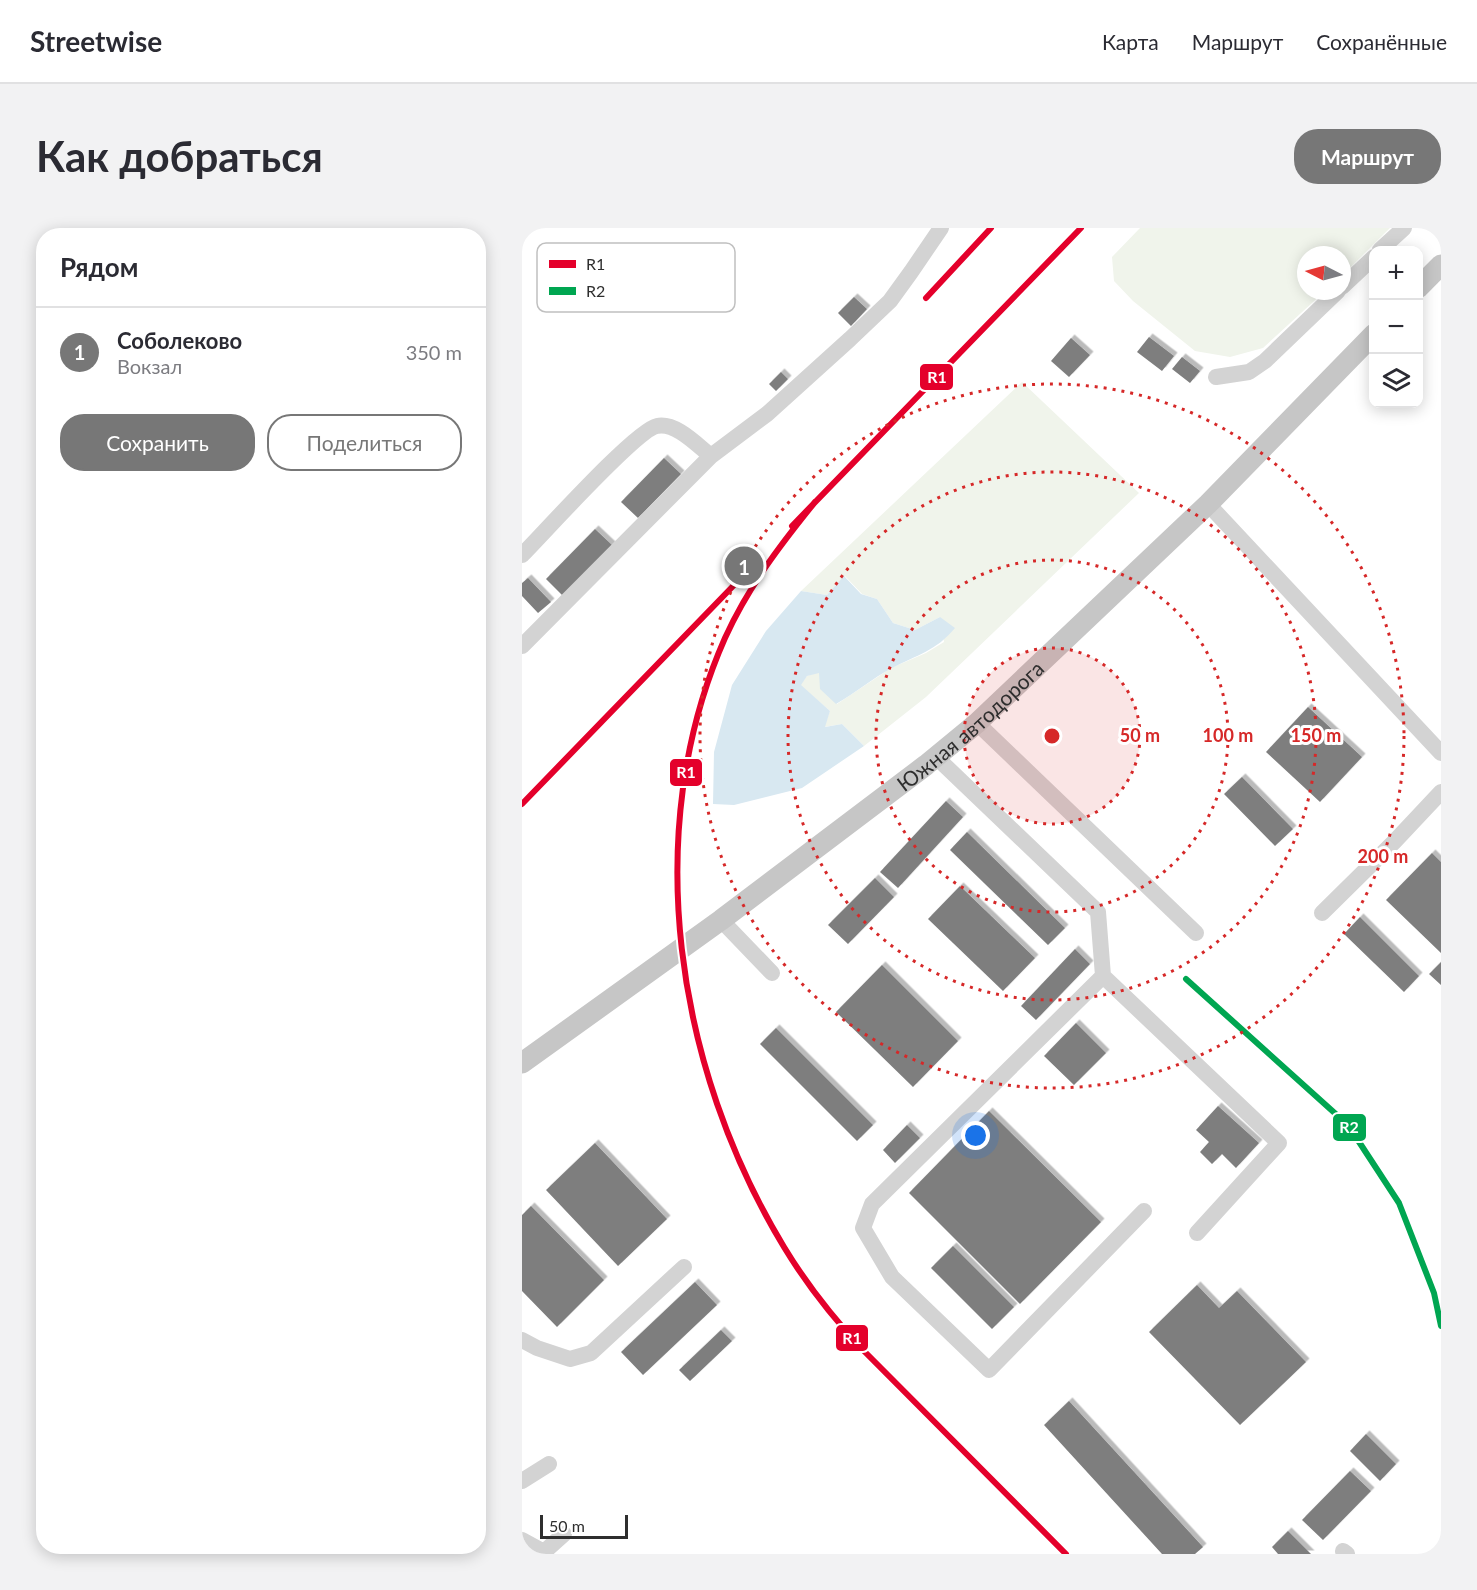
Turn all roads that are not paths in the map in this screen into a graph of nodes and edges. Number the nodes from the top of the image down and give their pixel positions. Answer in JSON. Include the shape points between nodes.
{"nodes":[{"id":1,"x":941,"y":228,"type":"edge"},
{"id":2,"x":1404,"y":228,"type":"edge"},
{"id":3,"x":1384,"y":246,"type":"edge"},
{"id":4,"x":1369,"y":262,"type":"edge"},
{"id":5,"x":1441,"y":266,"type":"edge"},
{"id":6,"x":1351,"y":279,"type":"edge"},
{"id":7,"x":1423,"y":284,"type":"edge"},
{"id":8,"x":1329,"y":300,"type":"edge"},
{"id":9,"x":1369,"y":339,"type":"edge"},
{"id":10,"x":1216,"y":377,"type":"dead end"},
{"id":11,"x":711,"y":456,"type":"junction"},
{"id":12,"x":1208,"y":504,"type":"junction"},
{"id":13,"x":522,"y":555,"type":"edge"},
{"id":14,"x":522,"y":646,"type":"edge"},
{"id":15,"x":977,"y":723,"type":"junction"},
{"id":16,"x":1441,"y":753,"type":"edge"},
{"id":17,"x":936,"y":757,"type":"junction"},
{"id":18,"x":1441,"y":792,"type":"edge"},
{"id":19,"x":1322,"y":913,"type":"dead end"},
{"id":20,"x":721,"y":920,"type":"junction"},
{"id":21,"x":1196,"y":933,"type":"dead end"},
{"id":22,"x":772,"y":973,"type":"dead end"},
{"id":23,"x":1103,"y":976,"type":"junction"},
{"id":24,"x":522,"y":1063,"type":"edge"},
{"id":25,"x":1144,"y":1211,"type":"dead end"},
{"id":26,"x":1197,"y":1233,"type":"dead end"},
{"id":27,"x":684,"y":1268,"type":"dead end"},
{"id":28,"x":522,"y":1340,"type":"edge"},
{"id":29,"x":549,"y":1464,"type":"dead end"},
{"id":30,"x":522,"y":1481,"type":"edge"},
{"id":31,"x":564,"y":1534,"type":"dead end"},
{"id":32,"x":522,"y":1540,"type":"edge"}],
"edges":[{"from":1,"to":11,"type":"street","via":[[890,301],[767,414]]},
{"from":2,"to":3,"type":"street"},
{"from":4,"to":6,"type":"street"},
{"from":5,"to":7,"type":"main road"},
{"from":8,"to":10,"type":"street","via":[[1250,372]]},
{"from":9,"to":12,"type":"main road","name":"Южная автодорога"},
{"from":11,"to":13,"type":"street","via":[[671,427],[656,426],[644,432]]},
{"from":11,"to":14,"type":"street"},
{"from":12,"to":15,"type":"main road","name":"Южная автодорога"},
{"from":12,"to":16,"type":"street"},
{"from":15,"to":17,"type":"main road","name":"Южная автодорога"},
{"from":15,"to":21,"type":"street"},
{"from":17,"to":20,"type":"main road","name":"Южная автодорога"},
{"from":17,"to":23,"type":"street","via":[[1098,912]]},
{"from":18,"to":19,"type":"street"},
{"from":20,"to":22,"type":"street"},
{"from":20,"to":24,"type":"main road","name":"Южная автодорога"},
{"from":23,"to":25,"type":"street","via":[[872,1204],[863,1228],[892,1277],[989,1370]]},
{"from":23,"to":26,"type":"street","via":[[1279,1143]]},
{"from":27,"to":28,"type":"street","via":[[591,1353],[570,1359]]},
{"from":29,"to":30,"type":"street"},
{"from":31,"to":32,"type":"street","via":[[544,1552]]}]}
